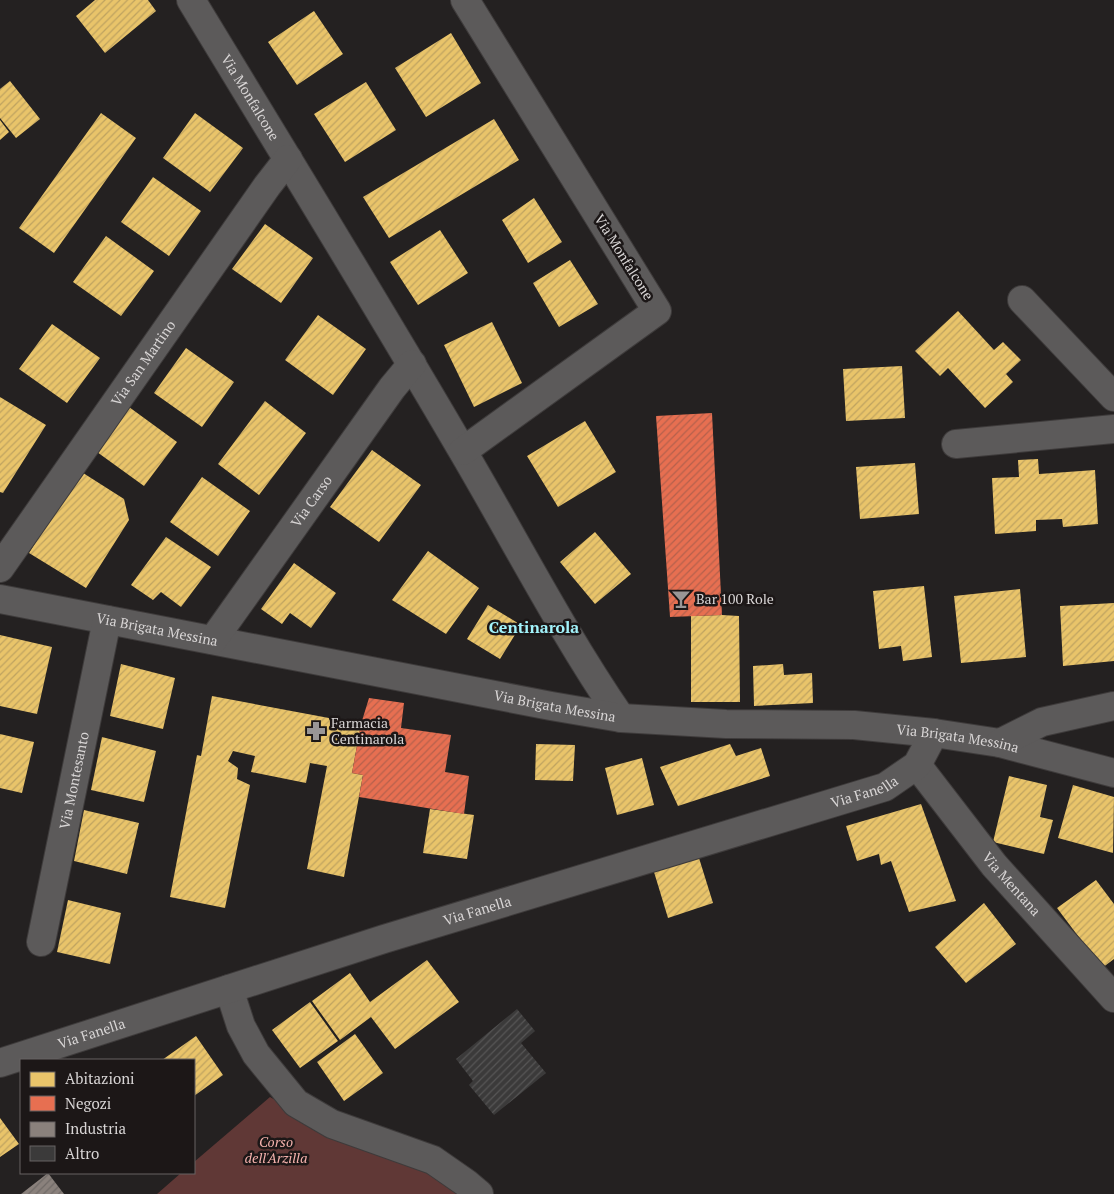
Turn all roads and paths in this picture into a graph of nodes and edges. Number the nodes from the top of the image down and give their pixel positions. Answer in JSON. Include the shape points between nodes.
{"nodes":[{"id":1,"x":191,"y":0,"type":"edge"},
{"id":2,"x":465,"y":0,"type":"edge"},
{"id":3,"x":288,"y":159,"type":"junction"},
{"id":4,"x":1022,"y":300,"type":"dead end"},
{"id":5,"x":412,"y":364,"type":"junction"},
{"id":6,"x":1114,"y":397,"type":"edge"},
{"id":7,"x":1114,"y":429,"type":"edge"},
{"id":8,"x":956,"y":444,"type":"dead end"},
{"id":9,"x":463,"y":451,"type":"junction"},
{"id":10,"x":0,"y":568,"type":"edge"},
{"id":11,"x":0,"y":599,"type":"edge"},
{"id":12,"x":107,"y":620,"type":"junction"},
{"id":13,"x":213,"y":640,"type":"junction"},
{"id":14,"x":1114,"y":706,"type":"edge"},
{"id":15,"x":621,"y":718,"type":"junction"},
{"id":16,"x":934,"y":733,"type":"junction"},
{"id":17,"x":1000,"y":743,"type":"junction"},
{"id":18,"x":917,"y":765,"type":"junction"},
{"id":19,"x":1114,"y":773,"type":"edge"},
{"id":20,"x":41,"y":942,"type":"dead end"},
{"id":21,"x":229,"y":988,"type":"junction"},
{"id":22,"x":1114,"y":998,"type":"edge"},
{"id":23,"x":0,"y":1063,"type":"edge"},
{"id":24,"x":479,"y":1194,"type":"edge"}],
"edges":[{"from":1,"to":3,"type":"street","name":"Via Monfalcone"},
{"from":2,"to":9,"type":"street","name":"Via Monfalcone","via":[[657,311]]},
{"from":3,"to":5,"type":"street","name":"Via Monfalcone"},
{"from":3,"to":10,"type":"street","name":"Via San Martino"},
{"from":4,"to":6,"type":"street"},
{"from":5,"to":9,"type":"street","name":"Via Monfalcone"},
{"from":5,"to":13,"type":"street","name":"Via Carso"},
{"from":7,"to":8,"type":"street"},
{"from":9,"to":15,"type":"street","name":"Via Monfalcone","via":[[553,610]]},
{"from":11,"to":12,"type":"street","name":"Via Brigata Messina"},
{"from":12,"to":13,"type":"street","name":"Via Brigata Messina"},
{"from":12,"to":20,"type":"street","name":"Via Montesanto"},
{"from":13,"to":15,"type":"street","name":"Via Brigata Messina"},
{"from":14,"to":17,"type":"street","via":[[1042,722]]},
{"from":15,"to":16,"type":"street","name":"Via Brigata Messina","via":[[726,724],[854,725]]},
{"from":16,"to":17,"type":"street","name":"Via Brigata Messina"},
{"from":16,"to":18,"type":"street","name":"Via Fanella"},
{"from":17,"to":19,"type":"street","name":"Via Brigata Messina"},
{"from":18,"to":21,"type":"street","name":"Via Fanella","via":[[885,787]]},
{"from":18,"to":22,"type":"street","name":"Via Mentana","via":[[994,865]]},
{"from":21,"to":23,"type":"street","name":"Via Fanella"},
{"from":21,"to":24,"type":"street","via":[[241,1026],[256,1054],[296,1103],[332,1124],[433,1160]]}]}
